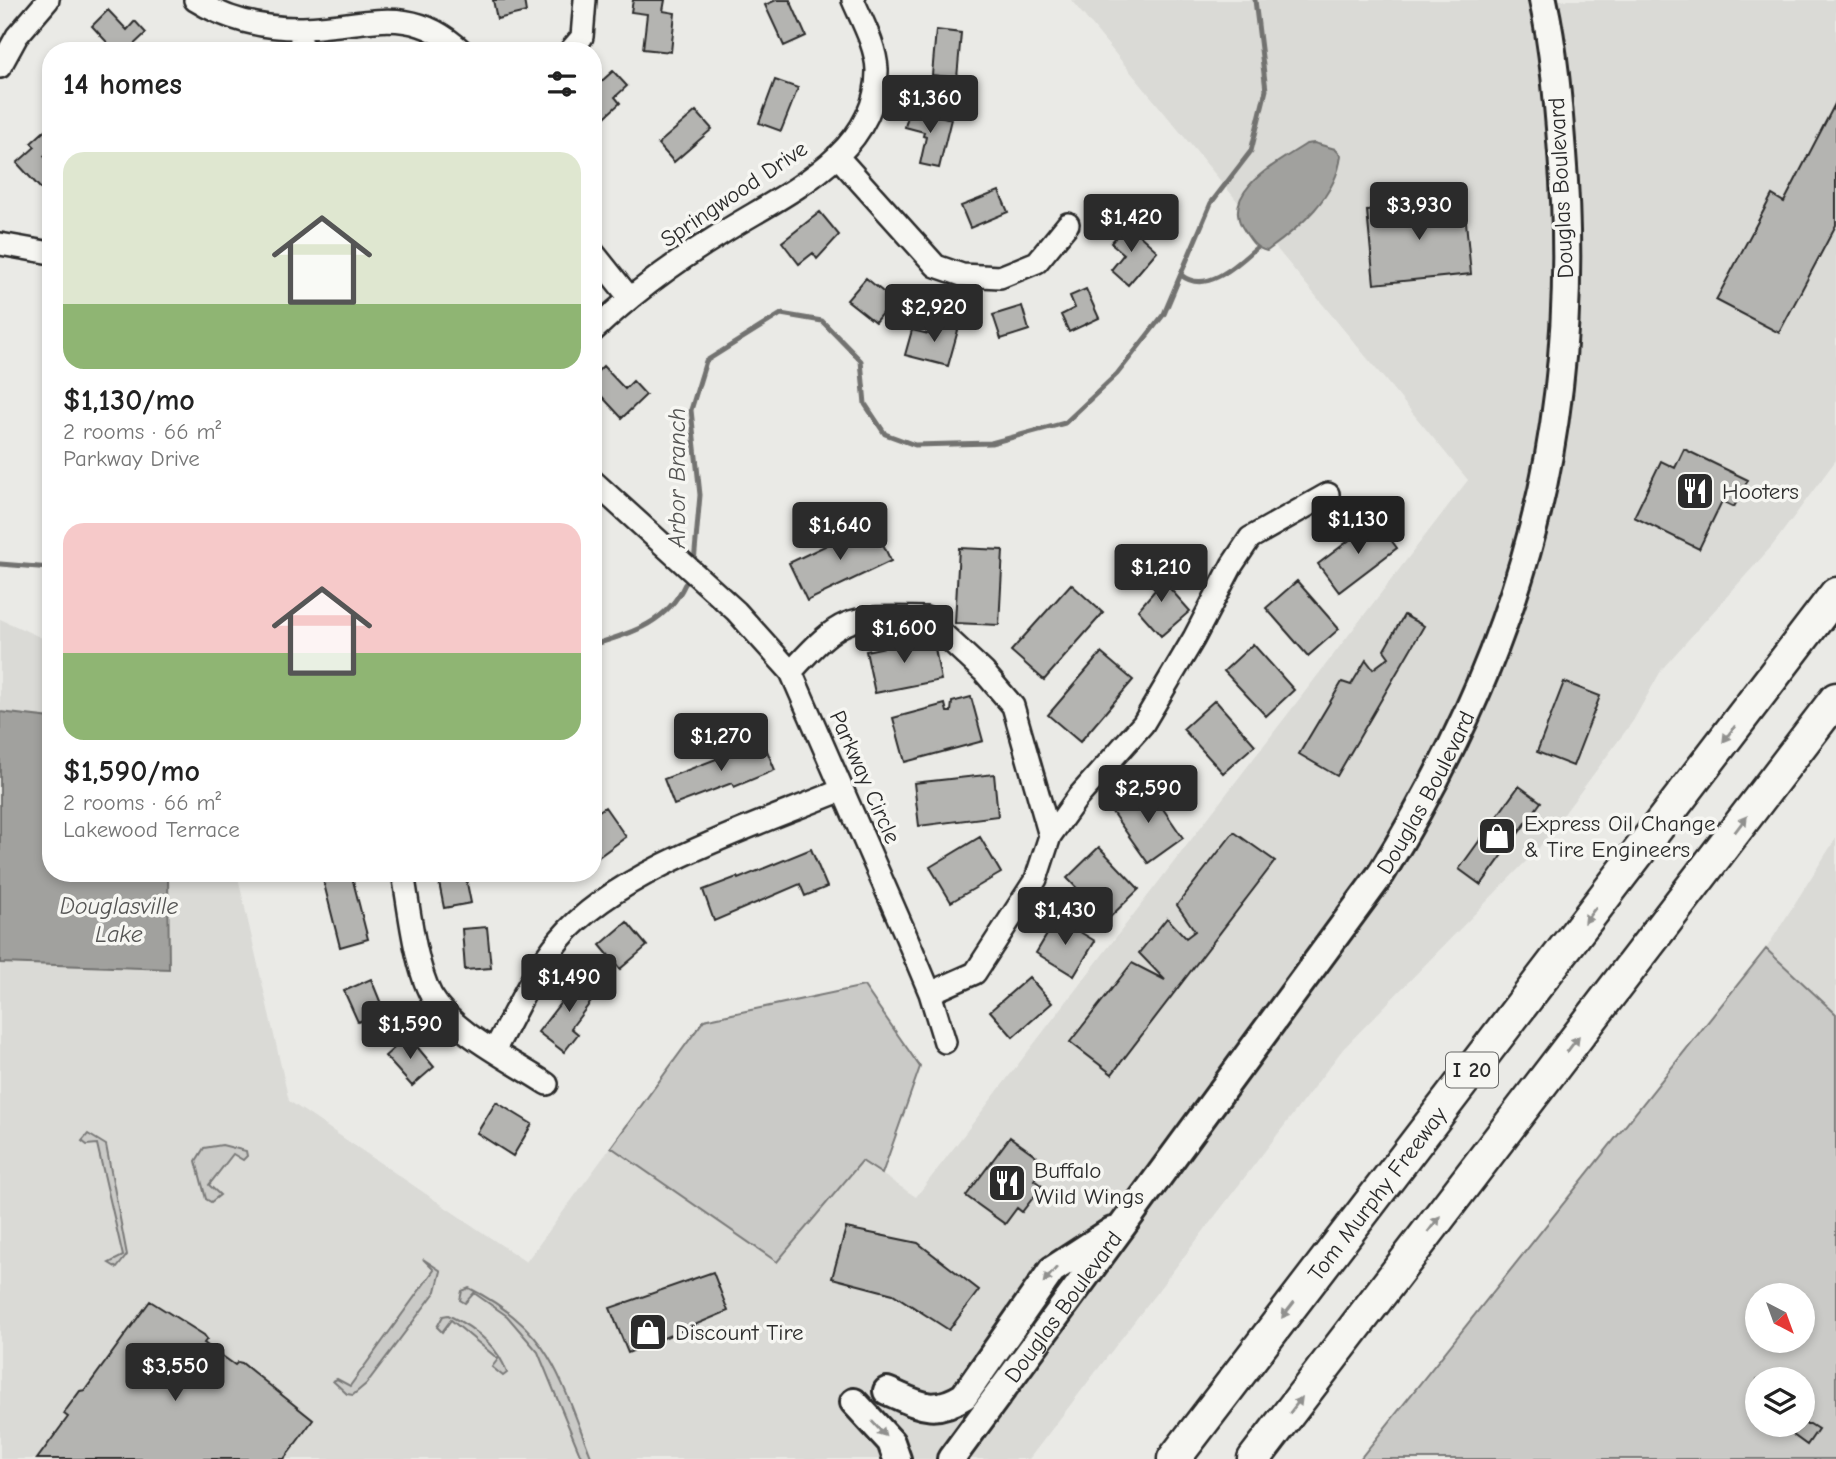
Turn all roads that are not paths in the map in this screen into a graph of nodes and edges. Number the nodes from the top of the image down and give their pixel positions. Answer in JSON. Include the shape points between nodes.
{"nodes":[{"id":1,"x":48,"y":0,"type":"edge"},
{"id":2,"x":195,"y":0,"type":"edge"},
{"id":3,"x":585,"y":0,"type":"edge"},
{"id":4,"x":853,"y":0,"type":"edge"},
{"id":5,"x":1543,"y":0,"type":"edge"},
{"id":6,"x":300,"y":28,"type":"junction"},
{"id":7,"x":301,"y":42,"type":"edge"},
{"id":8,"x":451,"y":42,"type":"edge"},
{"id":9,"x":578,"y":42,"type":"edge"},
{"id":10,"x":0,"y":67,"type":"edge"},
{"id":11,"x":837,"y":156,"type":"junction"},
{"id":12,"x":1068,"y":224,"type":"dead end"},
{"id":13,"x":0,"y":244,"type":"edge"},
{"id":14,"x":42,"y":251,"type":"edge"},
{"id":15,"x":602,"y":263,"type":"edge"},
{"id":16,"x":629,"y":297,"type":"junction"},
{"id":17,"x":602,"y":322,"type":"edge"},
{"id":18,"x":602,"y":489,"type":"edge"},
{"id":19,"x":1328,"y":494,"type":"dead end"},
{"id":20,"x":1836,"y":586,"type":"edge"},
{"id":21,"x":1836,"y":594,"type":"edge"},
{"id":22,"x":791,"y":672,"type":"junction"},
{"id":23,"x":1770,"y":680,"type":"junction"},
{"id":24,"x":1836,"y":699,"type":"edge"},
{"id":25,"x":842,"y":790,"type":"junction"},
{"id":26,"x":1050,"y":836,"type":"junction"},
{"id":27,"x":405,"y":882,"type":"edge"},
{"id":28,"x":930,"y":993,"type":"junction"},
{"id":29,"x":945,"y":1042,"type":"dead end"},
{"id":30,"x":495,"y":1049,"type":"junction"},
{"id":31,"x":547,"y":1084,"type":"dead end"},
{"id":32,"x":1126,"y":1222,"type":"junction"},
{"id":33,"x":887,"y":1391,"type":"dead end"},
{"id":34,"x":854,"y":1402,"type":"dead end"},
{"id":35,"x":897,"y":1459,"type":"edge"},
{"id":36,"x":951,"y":1459,"type":"edge"},
{"id":37,"x":1174,"y":1459,"type":"edge"},
{"id":38,"x":1254,"y":1459,"type":"edge"}],
"edges":[{"from":1,"to":10,"type":"street","via":[[17,36]]},
{"from":2,"to":6,"type":"street","via":[[258,24]]},
{"from":3,"to":9,"type":"street"},
{"from":4,"to":11,"type":"street","name":"Springwood Drive","via":[[877,70],[870,105],[856,135]]},
{"from":5,"to":32,"type":"main road","name":"Douglas Boulevard","via":[[1568,225],[1565,345],[1535,527],[1511,606],[1458,738],[1381,874]]},
{"from":6,"to":7,"type":"street"},
{"from":6,"to":8,"type":"street","via":[[410,20],[433,28]]},
{"from":11,"to":12,"type":"street","via":[[936,266],[962,275],[1000,277],[1037,261]]},
{"from":11,"to":16,"type":"street","name":"Springwood Drive","via":[[786,197],[721,233]]},
{"from":13,"to":14,"type":"street"},
{"from":15,"to":16,"type":"street"},
{"from":16,"to":17,"type":"street","name":"Springwood Drive"},
{"from":18,"to":22,"type":"street","name":"Parkway Circle","via":[[736,611]]},
{"from":19,"to":26,"type":"street","via":[[1250,538],[1143,724]]},
{"from":20,"to":23,"type":"highway"},
{"from":21,"to":23,"type":"highway","name":"Tom Murphy Freeway","number":"I 20"},
{"from":22,"to":25,"type":"street","name":"Parkway Circle"},
{"from":22,"to":26,"type":"street","via":[[825,635],[851,621],[872,616],[926,618],[1013,706]]},
{"from":23,"to":37,"type":"highway","name":"Tom Murphy Freeway","number":"I 20","one_way":true},
{"from":38,"to":24,"type":"highway","number":"I 20","one_way":true},
{"from":25,"to":28,"type":"street","name":"Parkway Circle"},
{"from":25,"to":30,"type":"street","via":[[661,866],[613,892],[560,938]]},
{"from":26,"to":28,"type":"street","via":[[1035,879],[975,974]]},
{"from":27,"to":30,"type":"street","via":[[431,995],[458,1027]]},
{"from":28,"to":29,"type":"street","name":"Parkway Circle"},
{"from":30,"to":31,"type":"street"},
{"from":32,"to":33,"type":"main road","one_way":true,"via":[[1052,1270],[964,1396],[929,1409]]},
{"from":32,"to":36,"type":"main road","name":"Douglas Boulevard"},
{"from":34,"to":35,"type":"main road","one_way":true,"via":[[891,1441]]}]}
